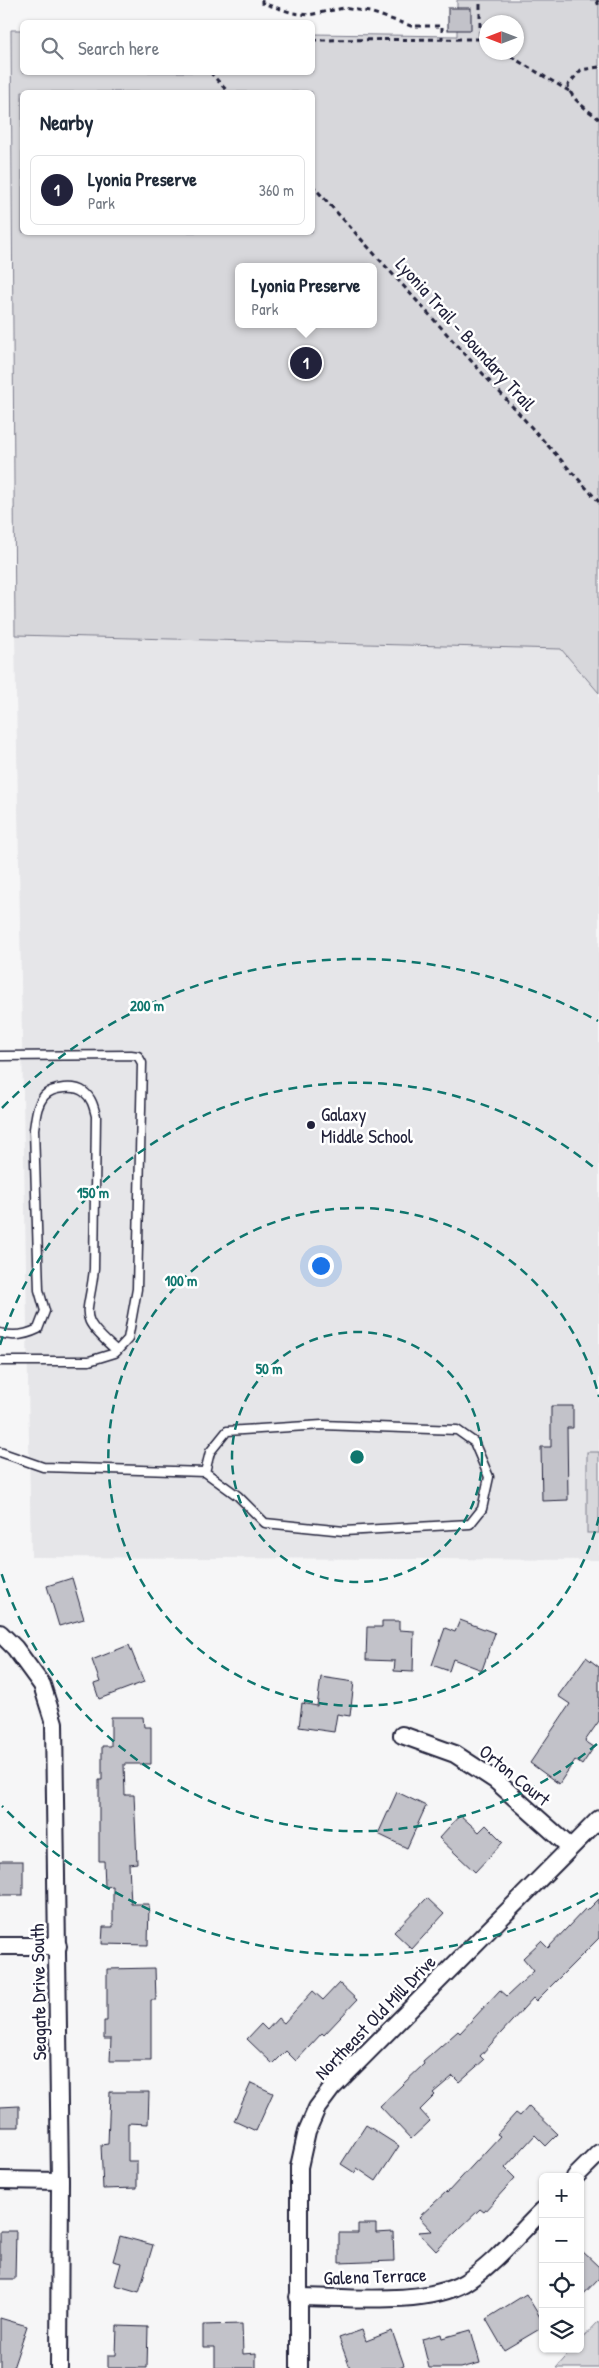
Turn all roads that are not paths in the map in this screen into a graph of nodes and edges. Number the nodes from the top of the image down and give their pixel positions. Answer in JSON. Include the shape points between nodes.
{"nodes":[{"id":1,"x":0,"y":1056,"type":"edge"},
{"id":2,"x":0,"y":1333,"type":"edge"},
{"id":3,"x":117,"y":1351,"type":"junction"},
{"id":4,"x":0,"y":1361,"type":"edge"},
{"id":5,"x":0,"y":1452,"type":"edge"},
{"id":6,"x":205,"y":1472,"type":"junction"},
{"id":7,"x":0,"y":1633,"type":"edge"},
{"id":8,"x":402,"y":1735,"type":"dead end"},
{"id":9,"x":599,"y":1819,"type":"edge"},
{"id":10,"x":570,"y":1847,"type":"junction"},
{"id":11,"x":0,"y":1946,"type":"edge"},
{"id":12,"x":58,"y":1946,"type":"junction"},
{"id":13,"x":599,"y":2153,"type":"edge"},
{"id":14,"x":579,"y":2173,"type":"edge"},
{"id":15,"x":0,"y":2180,"type":"edge"},
{"id":16,"x":60,"y":2181,"type":"junction"},
{"id":17,"x":539,"y":2214,"type":"edge"},
{"id":18,"x":298,"y":2297,"type":"junction"},
{"id":19,"x":59,"y":2368,"type":"edge"},
{"id":20,"x":299,"y":2368,"type":"edge"}],
"edges":[{"from":1,"to":3,"type":"lane","via":[[131,1055],[138,1056],[142,1063],[137,1289],[128,1339]]},
{"from":2,"to":3,"type":"lane","via":[[29,1334],[38,1329],[45,1311],[39,1290],[34,1129],[38,1105],[46,1094],[60,1088],[74,1088],[84,1092],[94,1105],[96,1116],[94,1269],[86,1310],[92,1328]]},
{"from":3,"to":4,"type":"lane","via":[[89,1361]]},
{"from":5,"to":6,"type":"lane","via":[[43,1467]]},
{"from":6,"to":6,"type":"lane","via":[[238,1496],[264,1523],[344,1531],[470,1524],[482,1508],[489,1477],[474,1442],[456,1430],[322,1425],[227,1430],[210,1452]]},
{"from":7,"to":12,"type":"street","name":"Seagate Drive South","via":[[42,1685],[54,1723]]},
{"from":8,"to":10,"type":"street","name":"Orton Court","via":[[455,1754],[495,1780]]},
{"from":9,"to":10,"type":"street","name":"Northeast Old Mill Drive"},
{"from":10,"to":18,"type":"street","name":"Northeast Old Mill Drive","via":[[339,2081],[317,2108],[306,2131],[299,2167]]},
{"from":11,"to":12,"type":"street"},
{"from":12,"to":16,"type":"street","name":"Seagate Drive South"},
{"from":13,"to":14,"type":"street"},
{"from":15,"to":16,"type":"street"},
{"from":16,"to":19,"type":"street","name":"Seagate Drive South"},
{"from":17,"to":18,"type":"street","name":"Galena Terrace","via":[[478,2273],[449,2290],[419,2297]]},
{"from":18,"to":20,"type":"street","name":"Northeast Old Mill Drive"}]}
